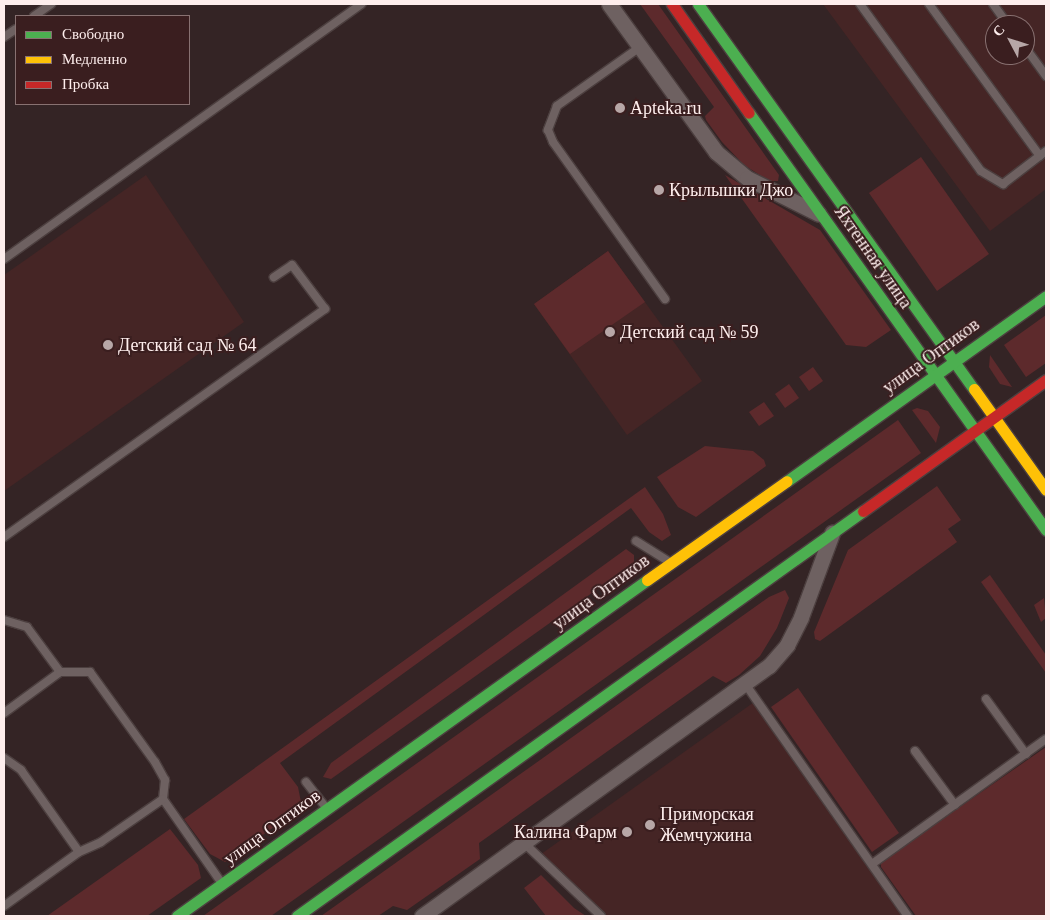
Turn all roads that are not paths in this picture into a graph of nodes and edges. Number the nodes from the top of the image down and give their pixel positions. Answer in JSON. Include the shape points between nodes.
{"nodes":[{"id":1,"x":51,"y":4,"type":"edge"},
{"id":2,"x":358,"y":4,"type":"edge"},
{"id":3,"x":609,"y":4,"type":"edge"},
{"id":4,"x":672,"y":4,"type":"edge"},
{"id":5,"x":698,"y":4,"type":"edge"},
{"id":6,"x":860,"y":4,"type":"edge"},
{"id":7,"x":929,"y":4,"type":"edge"},
{"id":8,"x":993,"y":4,"type":"edge"},
{"id":9,"x":35,"y":15,"type":"edge"},
{"id":10,"x":1001,"y":15,"type":"edge"},
{"id":11,"x":15,"y":30,"type":"edge"},
{"id":12,"x":4,"y":38,"type":"edge"},
{"id":13,"x":640,"y":47,"type":"junction"},
{"id":14,"x":1035,"y":61,"type":"edge"},
{"id":15,"x":1046,"y":76,"type":"edge"},
{"id":16,"x":1043,"y":154,"type":"edge"},
{"id":17,"x":822,"y":215,"type":"junction"},
{"id":18,"x":4,"y":259,"type":"edge"},
{"id":19,"x":274,"y":277,"type":"dead end"},
{"id":20,"x":1046,"y":296,"type":"edge"},
{"id":21,"x":665,"y":299,"type":"dead end"},
{"id":22,"x":954,"y":361,"type":"junction"},
{"id":23,"x":935,"y":374,"type":"junction"},
{"id":24,"x":1046,"y":380,"type":"edge"},
{"id":25,"x":994,"y":417,"type":"junction"},
{"id":26,"x":975,"y":431,"type":"junction"},
{"id":27,"x":1046,"y":490,"type":"edge"},
{"id":28,"x":1046,"y":530,"type":"edge"},
{"id":29,"x":832,"y":533,"type":"junction"},
{"id":30,"x":4,"y":537,"type":"edge"},
{"id":31,"x":636,"y":541,"type":"dead end"},
{"id":32,"x":672,"y":563,"type":"junction"},
{"id":33,"x":4,"y":620,"type":"edge"},
{"id":34,"x":60,"y":672,"type":"junction"},
{"id":35,"x":746,"y":685,"type":"junction"},
{"id":36,"x":986,"y":700,"type":"dead end"},
{"id":37,"x":4,"y":713,"type":"edge"},
{"id":38,"x":1046,"y":739,"type":"edge"},
{"id":39,"x":915,"y":751,"type":"dead end"},
{"id":40,"x":1026,"y":754,"type":"junction"},
{"id":41,"x":4,"y":758,"type":"edge"},
{"id":42,"x":306,"y":782,"type":"dead end"},
{"id":43,"x":163,"y":799,"type":"junction"},
{"id":44,"x":955,"y":805,"type":"junction"},
{"id":45,"x":327,"y":809,"type":"junction"},
{"id":46,"x":524,"y":843,"type":"junction"},
{"id":47,"x":79,"y":852,"type":"junction"},
{"id":48,"x":872,"y":864,"type":"junction"},
{"id":49,"x":222,"y":884,"type":"junction"},
{"id":50,"x":4,"y":906,"type":"edge"},
{"id":51,"x":904,"y":915,"type":"edge"},
{"id":52,"x":177,"y":916,"type":"edge"},
{"id":53,"x":297,"y":916,"type":"edge"},
{"id":54,"x":422,"y":916,"type":"edge"},
{"id":55,"x":600,"y":916,"type":"edge"}],
"edges":[{"from":1,"to":9,"type":"lane"},
{"from":2,"to":18,"type":"lane"},
{"from":3,"to":13,"type":"street"},
{"from":4,"to":17,"type":"street","name":"Яхтенная улица"},
{"from":5,"to":22,"type":"street","name":"Яхтенная улица"},
{"from":6,"to":16,"type":"lane","via":[[981,171],[1003,184]]},
{"from":7,"to":16,"type":"lane"},
{"from":8,"to":10,"type":"lane"},
{"from":11,"to":12,"type":"lane"},
{"from":13,"to":17,"type":"street","via":[[716,152],[747,178]]},
{"from":13,"to":21,"type":"lane","via":[[557,106],[548,130],[553,142]]},
{"from":14,"to":15,"type":"lane"},
{"from":17,"to":23,"type":"street","name":"Яхтенная улица"},
{"from":19,"to":30,"type":"lane","via":[[292,265],[325,309]]},
{"from":20,"to":22,"type":"street","name":"улица Оптиков"},
{"from":22,"to":23,"type":"street","name":"улица Оптиков"},
{"from":22,"to":25,"type":"street","name":"Яхтенная улица"},
{"from":23,"to":26,"type":"street","name":"Яхтенная улица"},
{"from":23,"to":32,"type":"street","name":"улица Оптиков"},
{"from":24,"to":25,"type":"street"},
{"from":25,"to":26,"type":"street"},
{"from":25,"to":27,"type":"street","name":"Яхтенная улица"},
{"from":26,"to":28,"type":"street","name":"Яхтенная улица"},
{"from":26,"to":29,"type":"street"},
{"from":29,"to":35,"type":"street","via":[[788,645]]},
{"from":29,"to":53,"type":"street"},
{"from":31,"to":32,"type":"lane"},
{"from":32,"to":45,"type":"street","name":"улица Оптиков"},
{"from":33,"to":34,"type":"lane","via":[[27,627]]},
{"from":34,"to":37,"type":"lane"},
{"from":34,"to":43,"type":"lane","via":[[90,672],[155,762],[165,780]]},
{"from":35,"to":46,"type":"street"},
{"from":35,"to":48,"type":"lane"},
{"from":36,"to":40,"type":"lane"},
{"from":38,"to":40,"type":"lane"},
{"from":39,"to":44,"type":"lane"},
{"from":40,"to":44,"type":"lane"},
{"from":41,"to":47,"type":"lane","via":[[21,770]]},
{"from":42,"to":45,"type":"lane"},
{"from":43,"to":47,"type":"lane","via":[[101,842]]},
{"from":43,"to":49,"type":"lane"},
{"from":44,"to":48,"type":"lane"},
{"from":45,"to":49,"type":"street","name":"улица Оптиков"},
{"from":46,"to":54,"type":"street"},
{"from":46,"to":55,"type":"lane"},
{"from":47,"to":50,"type":"lane"},
{"from":48,"to":51,"type":"lane"},
{"from":49,"to":52,"type":"street","name":"улица Оптиков"}]}
